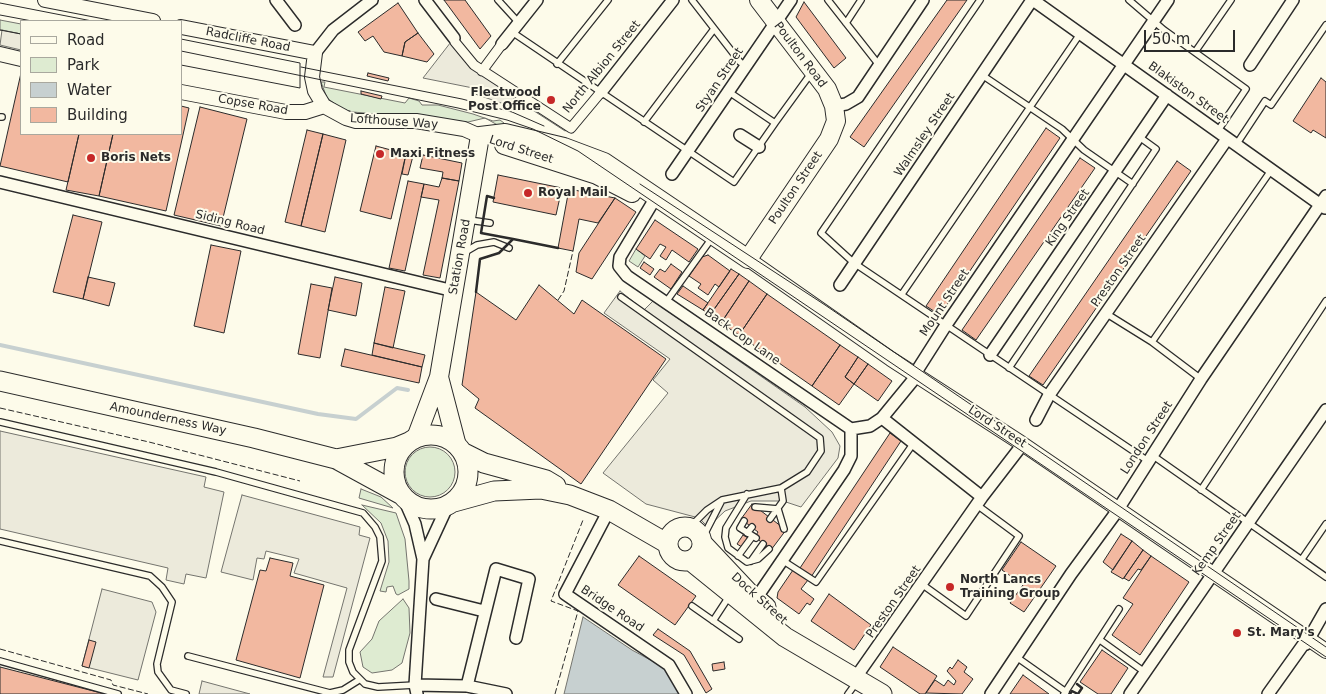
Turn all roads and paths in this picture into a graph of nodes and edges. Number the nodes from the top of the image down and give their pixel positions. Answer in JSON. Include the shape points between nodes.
{"nodes":[{"id":1,"x":45,"y":0,"type":"edge"},
{"id":2,"x":276,"y":0,"type":"edge"},
{"id":3,"x":372,"y":0,"type":"edge"},
{"id":4,"x":425,"y":0,"type":"edge"},
{"id":5,"x":498,"y":0,"type":"edge"},
{"id":6,"x":537,"y":0,"type":"edge"},
{"id":7,"x":608,"y":0,"type":"edge"},
{"id":8,"x":673,"y":0,"type":"edge"},
{"id":9,"x":692,"y":0,"type":"edge"},
{"id":10,"x":759,"y":0,"type":"edge"},
{"id":11,"x":791,"y":0,"type":"edge"},
{"id":12,"x":828,"y":0,"type":"edge"},
{"id":13,"x":862,"y":0,"type":"edge"},
{"id":14,"x":924,"y":0,"type":"edge"},
{"id":15,"x":980,"y":0,"type":"edge"},
{"id":16,"x":1033,"y":0,"type":"edge"},
{"id":17,"x":1129,"y":0,"type":"edge"},
{"id":18,"x":1168,"y":0,"type":"edge"},
{"id":19,"x":1231,"y":0,"type":"edge"},
{"id":20,"x":1293,"y":0,"type":"edge"},
{"id":21,"x":148,"y":20,"type":"edge"},
{"id":22,"x":1154,"y":20,"type":"junction"},
{"id":23,"x":776,"y":22,"type":"junction"},
{"id":24,"x":846,"y":23,"type":"junction"},
{"id":25,"x":1326,"y":24,"type":"edge"},
{"id":26,"x":295,"y":26,"type":"dead end"},
{"id":27,"x":182,"y":27,"type":"edge"},
{"id":28,"x":515,"y":27,"type":"junction"},
{"id":29,"x":714,"y":29,"type":"junction"},
{"id":30,"x":1080,"y":34,"type":"junction"},
{"id":31,"x":454,"y":38,"type":"joint"},
{"id":32,"x":502,"y":44,"type":"joint"},
{"id":33,"x":1195,"y":52,"type":"junction"},
{"id":34,"x":315,"y":53,"type":"junction"},
{"id":35,"x":0,"y":54,"type":"edge"},
{"id":36,"x":20,"y":59,"type":"edge"},
{"id":37,"x":557,"y":64,"type":"junction"},
{"id":38,"x":1124,"y":65,"type":"junction"},
{"id":39,"x":1250,"y":65,"type":"dead end"},
{"id":40,"x":746,"y":66,"type":"junction"},
{"id":41,"x":880,"y":66,"type":"junction"},
{"id":42,"x":482,"y":71,"type":"junction"},
{"id":43,"x":813,"y":71,"type":"junction"},
{"id":44,"x":982,"y":76,"type":"junction"},
{"id":45,"x":182,"y":92,"type":"edge"},
{"id":46,"x":601,"y":92,"type":"junction"},
{"id":47,"x":729,"y":92,"type":"junction"},
{"id":48,"x":1167,"y":95,"type":"junction"},
{"id":49,"x":324,"y":106,"type":"junction"},
{"id":50,"x":1030,"y":107,"type":"junction"},
{"id":51,"x":835,"y":109,"type":"junction"},
{"id":52,"x":644,"y":122,"type":"junction"},
{"id":53,"x":775,"y":123,"type":"junction"},
{"id":54,"x":1217,"y":132,"type":"junction"},
{"id":55,"x":740,"y":135,"type":"dead end"},
{"id":56,"x":480,"y":136,"type":"junction"},
{"id":57,"x":1138,"y":136,"type":"junction"},
{"id":58,"x":1073,"y":139,"type":"junction"},
{"id":59,"x":1232,"y":142,"type":"junction"},
{"id":60,"x":759,"y":147,"type":"junction"},
{"id":61,"x":688,"y":151,"type":"junction"},
{"id":62,"x":1272,"y":169,"type":"junction"},
{"id":63,"x":1116,"y":172,"type":"junction"},
{"id":64,"x":672,"y":174,"type":"dead end"},
{"id":65,"x":0,"y":182,"type":"edge"},
{"id":66,"x":1132,"y":184,"type":"junction"},
{"id":67,"x":658,"y":202,"type":"junction"},
{"id":68,"x":1324,"y":203,"type":"edge"},
{"id":69,"x":466,"y":220,"type":"junction"},
{"id":70,"x":490,"y":223,"type":"dead end"},
{"id":71,"x":713,"y":236,"type":"junction"},
{"id":72,"x":509,"y":248,"type":"dead end"},
{"id":73,"x":460,"y":257,"type":"junction"},
{"id":74,"x":748,"y":259,"type":"junction"},
{"id":75,"x":854,"y":263,"type":"junction"},
{"id":76,"x":840,"y":285,"type":"dead end"},
{"id":77,"x":454,"y":291,"type":"junction"},
{"id":78,"x":902,"y":294,"type":"junction"},
{"id":79,"x":620,"y":297,"type":"dead end"},
{"id":80,"x":1326,"y":301,"type":"edge"},
{"id":81,"x":666,"y":302,"type":"junction"},
{"id":82,"x":1107,"y":314,"type":"junction"},
{"id":83,"x":946,"y":325,"type":"junction"},
{"id":84,"x":1152,"y":342,"type":"junction"},
{"id":85,"x":990,"y":355,"type":"junction"},
{"id":86,"x":1009,"y":368,"type":"junction"},
{"id":87,"x":916,"y":374,"type":"junction"},
{"id":88,"x":439,"y":377,"type":"junction"},
{"id":89,"x":1201,"y":378,"type":"junction"},
{"id":90,"x":0,"y":381,"type":"edge"},
{"id":91,"x":1050,"y":395,"type":"junction"},
{"id":92,"x":1326,"y":410,"type":"edge"},
{"id":93,"x":882,"y":418,"type":"junction"},
{"id":94,"x":1036,"y":420,"type":"dead end"},
{"id":95,"x":0,"y":422,"type":"edge"},
{"id":96,"x":850,"y":429,"type":"junction"},
{"id":97,"x":413,"y":440,"type":"junction"},
{"id":98,"x":1021,"y":443,"type":"junction"},
{"id":99,"x":913,"y":444,"type":"junction"},
{"id":100,"x":459,"y":449,"type":"junction"},
{"id":101,"x":1150,"y":458,"type":"junction"},
{"id":102,"x":336,"y":459,"type":"junction"},
{"id":103,"x":781,"y":488,"type":"junction"},
{"id":104,"x":1201,"y":490,"type":"junction"},
{"id":105,"x":747,"y":494,"type":"junction"},
{"id":106,"x":570,"y":495,"type":"junction"},
{"id":107,"x":402,"y":496,"type":"junction"},
{"id":108,"x":722,"y":500,"type":"junction"},
{"id":109,"x":980,"y":501,"type":"junction"},
{"id":110,"x":451,"y":503,"type":"junction"},
{"id":111,"x":755,"y":507,"type":"dead end"},
{"id":112,"x":1117,"y":508,"type":"junction"},
{"id":113,"x":778,"y":509,"type":"junction"},
{"id":114,"x":617,"y":514,"type":"junction"},
{"id":115,"x":770,"y":519,"type":"dead end"},
{"id":116,"x":744,"y":521,"type":"dead end"},
{"id":117,"x":1248,"y":524,"type":"junction"},
{"id":118,"x":1326,"y":524,"type":"edge"},
{"id":119,"x":752,"y":527,"type":"dead end"},
{"id":120,"x":784,"y":529,"type":"dead end"},
{"id":121,"x":752,"y":536,"type":"junction"},
{"id":122,"x":688,"y":537,"type":"junction"},
{"id":123,"x":0,"y":541,"type":"edge"},
{"id":124,"x":763,"y":544,"type":"dead end"},
{"id":125,"x":769,"y":549,"type":"dead end"},
{"id":126,"x":423,"y":559,"type":"junction"},
{"id":127,"x":1302,"y":559,"type":"junction"},
{"id":128,"x":781,"y":560,"type":"junction"},
{"id":129,"x":691,"y":561,"type":"junction"},
{"id":130,"x":751,"y":561,"type":"junction"},
{"id":131,"x":734,"y":565,"type":"junction"},
{"id":132,"x":1212,"y":575,"type":"junction"},
{"id":133,"x":1326,"y":577,"type":"edge"},
{"id":134,"x":923,"y":585,"type":"junction"},
{"id":135,"x":730,"y":594,"type":"junction"},
{"id":136,"x":436,"y":599,"type":"dead end"},
{"id":137,"x":752,"y":604,"type":"junction"},
{"id":138,"x":692,"y":606,"type":"dead end"},
{"id":139,"x":1119,"y":609,"type":"dead end"},
{"id":140,"x":1326,"y":609,"type":"edge"},
{"id":141,"x":484,"y":612,"type":"junction"},
{"id":142,"x":713,"y":621,"type":"junction"},
{"id":143,"x":516,"y":638,"type":"dead end"},
{"id":144,"x":739,"y":639,"type":"dead end"},
{"id":145,"x":1100,"y":640,"type":"junction"},
{"id":146,"x":1308,"y":640,"type":"junction"},
{"id":147,"x":1326,"y":651,"type":"edge"},
{"id":148,"x":188,"y":656,"type":"dead end"},
{"id":149,"x":1015,"y":656,"type":"junction"},
{"id":150,"x":0,"y":661,"type":"edge"},
{"id":151,"x":1146,"y":673,"type":"junction"},
{"id":152,"x":358,"y":680,"type":"junction"},
{"id":153,"x":854,"y":683,"type":"edge"},
{"id":154,"x":466,"y":686,"type":"junction"},
{"id":155,"x":416,"y":689,"type":"edge"},
{"id":156,"x":499,"y":693,"type":"edge"},
{"id":157,"x":1065,"y":693,"type":"edge"},
{"id":158,"x":118,"y":694,"type":"edge"},
{"id":159,"x":182,"y":694,"type":"edge"},
{"id":160,"x":686,"y":694,"type":"edge"},
{"id":161,"x":882,"y":694,"type":"edge"},
{"id":162,"x":992,"y":694,"type":"edge"},
{"id":163,"x":1130,"y":694,"type":"edge"},
{"id":164,"x":1268,"y":694,"type":"edge"}],
"edges":[{"from":1,"to":21,"type":"street"},
{"from":2,"to":26,"type":"street"},
{"from":3,"to":34,"type":"street","via":[[333,30]]},
{"from":4,"to":31,"type":"street"},
{"from":5,"to":28,"type":"lane"},
{"from":6,"to":28,"type":"street"},
{"from":7,"to":37,"type":"lane"},
{"from":8,"to":46,"type":"street","name":"North Albion Street"},
{"from":9,"to":29,"type":"lane"},
{"from":10,"to":23,"type":"main road","name":"Poulton Road"},
{"from":11,"to":23,"type":"street","name":"Styan Street"},
{"from":12,"to":24,"type":"lane"},
{"from":13,"to":24,"type":"lane"},
{"from":14,"to":41,"type":"street"},
{"from":15,"to":75,"type":"lane","via":[[821,234]]},
{"from":16,"to":30,"type":"street","name":"Blakiston Street"},
{"from":16,"to":44,"type":"street","name":"Walmsley Street"},
{"from":17,"to":22,"type":"lane"},
{"from":18,"to":22,"type":"street","name":"Mount Street"},
{"from":19,"to":33,"type":"lane"},
{"from":20,"to":39,"type":"street"},
{"from":22,"to":33,"type":"lane"},
{"from":22,"to":38,"type":"street","name":"Mount Street"},
{"from":23,"to":40,"type":"street","name":"Styan Street"},
{"from":23,"to":43,"type":"main road","name":"Poulton Road"},
{"from":24,"to":41,"type":"lane"},
{"from":25,"to":59,"type":"lane","via":[[1271,105],[1265,101]]},
{"from":27,"to":34,"type":"street","name":"Radcliffe Road"},
{"from":28,"to":32,"type":"street"},
{"from":28,"to":37,"type":"lane"},
{"from":29,"to":40,"type":"lane"},
{"from":29,"to":52,"type":"lane"},
{"from":30,"to":38,"type":"street","name":"Blakiston Street"},
{"from":30,"to":50,"type":"lane"},
{"from":31,"to":42,"type":"street"},
{"from":32,"to":42,"type":"street"},
{"from":33,"to":54,"type":"lane","via":[[1246,89]]},
{"from":34,"to":49,"type":"street","via":[[313,84]]},
{"from":35,"to":36,"type":"street"},
{"from":37,"to":46,"type":"lane"},
{"from":38,"to":48,"type":"street","name":"Blakiston Street"},
{"from":38,"to":58,"type":"street","name":"Mount Street"},
{"from":40,"to":47,"type":"street","name":"Styan Street"},
{"from":41,"to":51,"type":"street","via":[[858,97]]},
{"from":42,"to":46,"type":"street","name":"North Albion Street","via":[[571,128]]},
{"from":43,"to":51,"type":"main road","name":"Poulton Road"},
{"from":43,"to":53,"type":"lane"},
{"from":44,"to":50,"type":"lane"},
{"from":44,"to":75,"type":"street","name":"Walmsley Street"},
{"from":45,"to":49,"type":"street","name":"Copse Road","via":[[286,112],[305,112]]},
{"from":46,"to":52,"type":"lane"},
{"from":47,"to":53,"type":"lane"},
{"from":47,"to":61,"type":"street","name":"Styan Street"},
{"from":48,"to":54,"type":"street","name":"Blakiston Street"},
{"from":48,"to":57,"type":"street","name":"King Street"},
{"from":49,"to":56,"type":"street","name":"Lofthouse Way","via":[[356,121],[416,122],[464,129]]},
{"from":50,"to":58,"type":"lane"},
{"from":50,"to":78,"type":"lane"},
{"from":51,"to":74,"type":"main road","name":"Poulton Street","via":[[835,129],[829,140]]},
{"from":52,"to":61,"type":"lane"},
{"from":53,"to":60,"type":"lane"},
{"from":54,"to":59,"type":"street","name":"Blakiston Street"},
{"from":55,"to":60,"type":"street"},
{"from":56,"to":67,"type":"main road","name":"Lord Street","via":[[505,133],[576,151],[604,162]]},
{"from":56,"to":69,"type":"main road","name":"Station Road"},
{"from":57,"to":63,"type":"street","name":"King Street"},
{"from":57,"to":66,"type":"lane","via":[[1156,148]]},
{"from":58,"to":63,"type":"lane"},
{"from":58,"to":83,"type":"street","name":"Mount Street"},
{"from":59,"to":62,"type":"street","name":"Blakiston Street"},
{"from":59,"to":82,"type":"street","name":"Preston Street"},
{"from":60,"to":61,"type":"lane","via":[[734,182]]},
{"from":61,"to":64,"type":"street","name":"Styan Street"},
{"from":62,"to":68,"type":"street","name":"Blakiston Street"},
{"from":62,"to":84,"type":"lane"},
{"from":63,"to":66,"type":"lane"},
{"from":63,"to":85,"type":"street","name":"King Street"},
{"from":65,"to":77,"type":"street","name":"Siding Road"},
{"from":66,"to":86,"type":"lane"},
{"from":67,"to":71,"type":"main road","name":"Lord Street"},
{"from":67,"to":81,"type":"street","name":"Back Cop Lane","via":[[620,257],[619,266],[627,276]]},
{"from":68,"to":89,"type":"street","name":"London Street"},
{"from":69,"to":70,"type":"lane"},
{"from":69,"to":73,"type":"main road","name":"Station Road"},
{"from":71,"to":74,"type":"main road","name":"Lord Street"},
{"from":71,"to":81,"type":"lane"},
{"from":72,"to":73,"type":"lane","via":[[494,242],[484,243],[467,250]]},
{"from":73,"to":77,"type":"main road","name":"Station Road"},
{"from":74,"to":87,"type":"street","name":"Lord Street"},
{"from":75,"to":76,"type":"street","name":"Walmsley Street"},
{"from":75,"to":78,"type":"lane"},
{"from":77,"to":88,"type":"main road","name":"Station Road"},
{"from":78,"to":83,"type":"lane"},
{"from":79,"to":103,"type":"lane","via":[[820,438],[821,451],[807,472]]},
{"from":80,"to":104,"type":"lane"},
{"from":81,"to":96,"type":"street","name":"Back Cop Lane"},
{"from":82,"to":84,"type":"lane"},
{"from":82,"to":91,"type":"street","name":"Preston Street"},
{"from":83,"to":85,"type":"lane"},
{"from":83,"to":87,"type":"street","name":"Mount Street"},
{"from":84,"to":89,"type":"lane"},
{"from":85,"to":86,"type":"lane"},
{"from":86,"to":91,"type":"lane"},
{"from":87,"to":93,"type":"street","name":"Mount Street"},
{"from":87,"to":98,"type":"street","name":"Lord Street"},
{"from":88,"to":97,"type":"main road","name":"Station Road"},
{"from":88,"to":100,"type":"main road","name":"Station Road"},
{"from":89,"to":101,"type":"street","name":"London Street"},
{"from":90,"to":102,"type":"highway","name":"Amounderness Way"},
{"from":91,"to":94,"type":"street","name":"Preston Street"},
{"from":91,"to":101,"type":"lane"},
{"from":92,"to":117,"type":"street","name":"Kemp Street"},
{"from":93,"to":96,"type":"street","name":"Mount Street","via":[[870,426]]},
{"from":93,"to":99,"type":"street"},
{"from":95,"to":152,"type":"lane","via":[[216,472],[363,513],[380,537],[382,561],[349,650],[349,662]]},
{"from":96,"to":128,"type":"street","via":[[851,456],[844,470]]},
{"from":97,"to":100,"type":"highway","via":[[439,436]]},
{"from":97,"to":102,"type":"highway","name":"Amounderness Way","via":[[392,448]]},
{"from":97,"to":107,"type":"highway","via":[[399,453],[393,470]]},
{"from":98,"to":109,"type":"street","name":"Preston Street"},
{"from":98,"to":112,"type":"street","name":"Lord Street"},
{"from":99,"to":109,"type":"street"},
{"from":99,"to":128,"type":"lane","via":[[816,582]]},
{"from":100,"to":106,"type":"highway","via":[[484,463],[546,480]]},
{"from":100,"to":110,"type":"highway","via":[[468,470],[463,491]]},
{"from":101,"to":104,"type":"lane"},
{"from":101,"to":112,"type":"street","name":"London Street"},
{"from":102,"to":107,"type":"highway","name":"Amounderness Way"},
{"from":103,"to":105,"type":"lane"},
{"from":103,"to":113,"type":"lane","via":[[783,501]]},
{"from":104,"to":117,"type":"lane"},
{"from":105,"to":108,"type":"lane"},
{"from":105,"to":131,"type":"lane","via":[[726,528],[725,537]]},
{"from":106,"to":110,"type":"highway","via":[[542,489],[494,490]]},
{"from":106,"to":114,"type":"highway"},
{"from":107,"to":110,"type":"highway","via":[[429,510]]},
{"from":107,"to":126,"type":"street","via":[[415,524]]},
{"from":108,"to":122,"type":"lane"},
{"from":108,"to":122,"type":"lane","via":[[707,510]]},
{"from":109,"to":134,"type":"street","name":"Preston Street"},
{"from":109,"to":134,"type":"lane","via":[[1019,536],[966,616]]},
{"from":110,"to":126,"type":"street"},
{"from":111,"to":113,"type":"lane"},
{"from":112,"to":132,"type":"street","name":"Lord Street"},
{"from":112,"to":149,"type":"street","name":"London Street"},
{"from":113,"to":115,"type":"lane"},
{"from":113,"to":120,"type":"lane","via":[[779,522]]},
{"from":114,"to":122,"type":"highway"},
{"from":114,"to":160,"type":"street","name":"Bridge Road","via":[[566,594],[669,665]]},
{"from":116,"to":121,"type":"lane","via":[[740,528]]},
{"from":117,"to":127,"type":"lane"},
{"from":117,"to":132,"type":"street","name":"Kemp Street"},
{"from":118,"to":127,"type":"lane"},
{"from":119,"to":121,"type":"lane"},
{"from":121,"to":131,"type":"lane"},
{"from":122,"to":129,"type":"highway","via":[[700,554]]},
{"from":122,"to":129,"type":"highway","name":"Dock Street","via":[[670,552],[676,559]]},
{"from":122,"to":131,"type":"highway","name":"Dock Street"},
{"from":123,"to":159,"type":"lane","via":[[150,576],[162,586],[172,602],[157,664],[158,672],[171,690]]},
{"from":124,"to":130,"type":"lane"},
{"from":125,"to":130,"type":"lane","via":[[765,555]]},
{"from":126,"to":155,"type":"street"},
{"from":127,"to":133,"type":"lane"},
{"from":128,"to":137,"type":"street"},
{"from":129,"to":135,"type":"highway","name":"Dock Street"},
{"from":130,"to":131,"type":"lane"},
{"from":131,"to":135,"type":"lane"},
{"from":131,"to":137,"type":"highway","name":"Dock Street"},
{"from":132,"to":146,"type":"street","name":"Lord Street"},
{"from":132,"to":151,"type":"street","name":"Kemp Street"},
{"from":134,"to":153,"type":"street","name":"Preston Street"},
{"from":135,"to":137,"type":"highway","name":"Dock Street"},
{"from":135,"to":142,"type":"lane"},
{"from":136,"to":141,"type":"street"},
{"from":137,"to":153,"type":"highway","name":"Dock Street","via":[[782,619],[817,654]]},
{"from":138,"to":142,"type":"lane"},
{"from":139,"to":145,"type":"lane"},
{"from":140,"to":146,"type":"street"},
{"from":141,"to":143,"type":"street","via":[[496,569],[529,579]]},
{"from":141,"to":154,"type":"street"},
{"from":142,"to":144,"type":"lane"},
{"from":145,"to":151,"type":"lane"},
{"from":145,"to":157,"type":"lane"},
{"from":146,"to":147,"type":"street","name":"Lord Street"},
{"from":146,"to":164,"type":"street"},
{"from":148,"to":152,"type":"lane","via":[[330,693],[343,690]]},
{"from":149,"to":157,"type":"lane"},
{"from":149,"to":162,"type":"street","name":"London Street"},
{"from":150,"to":158,"type":"lane"},
{"from":151,"to":163,"type":"street","name":"Kemp Street"},
{"from":152,"to":155,"type":"lane","via":[[378,687]]},
{"from":153,"to":161,"type":"highway","name":"Dock Street"},
{"from":154,"to":155,"type":"street"},
{"from":154,"to":156,"type":"street"}]}
